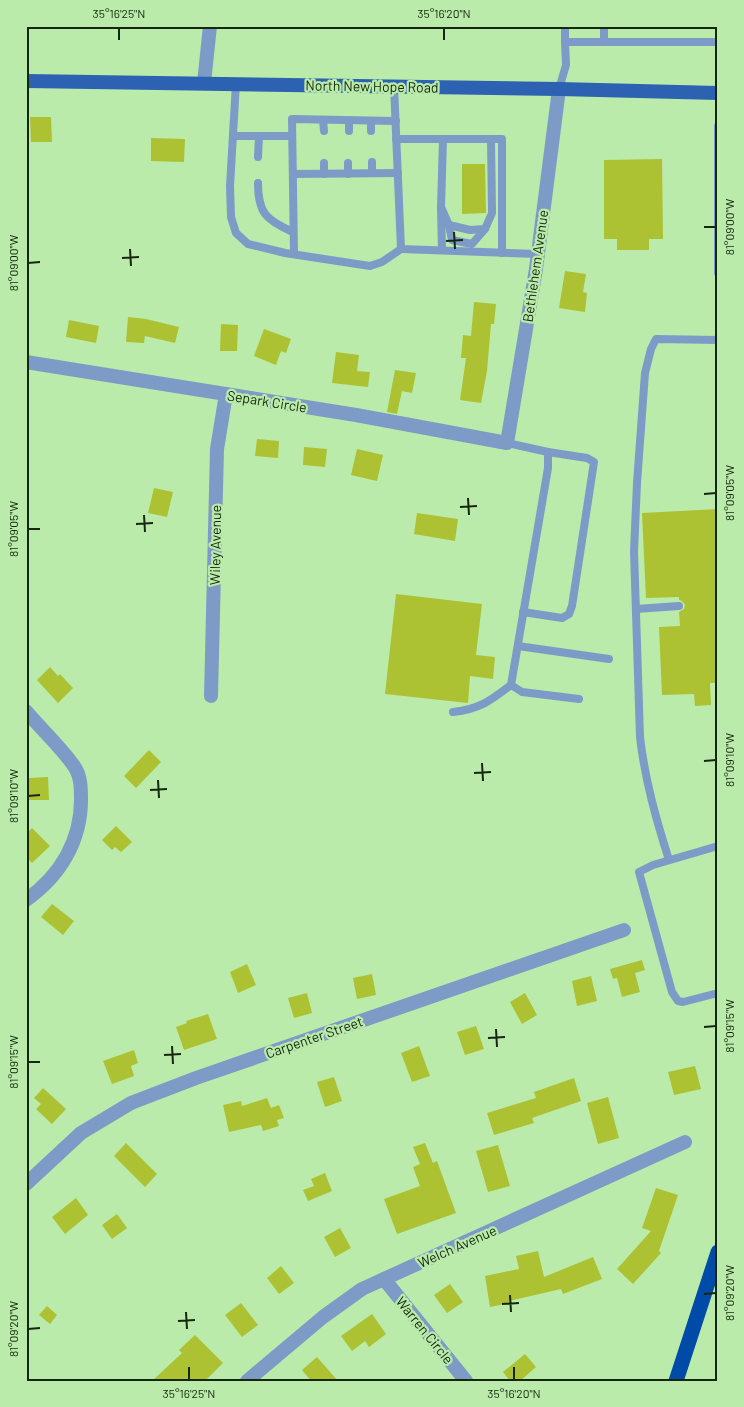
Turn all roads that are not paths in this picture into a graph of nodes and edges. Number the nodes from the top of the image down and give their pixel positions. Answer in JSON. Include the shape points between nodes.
{"nodes":[{"id":1,"x":210,"y":26,"type":"edge"},
{"id":2,"x":565,"y":26,"type":"edge"},
{"id":3,"x":604,"y":26,"type":"edge"},
{"id":4,"x":565,"y":42,"type":"junction"},
{"id":5,"x":604,"y":42,"type":"junction"},
{"id":6,"x":718,"y":42,"type":"edge"},
{"id":7,"x":26,"y":81,"type":"edge"},
{"id":8,"x":204,"y":83,"type":"junction"},
{"id":9,"x":236,"y":84,"type":"junction"},
{"id":10,"x":394,"y":86,"type":"junction"},
{"id":11,"x":559,"y":89,"type":"junction"},
{"id":12,"x":718,"y":93,"type":"edge"},
{"id":13,"x":324,"y":120,"type":"junction"},
{"id":14,"x":349,"y":120,"type":"junction"},
{"id":15,"x":370,"y":121,"type":"junction"},
{"id":16,"x":396,"y":121,"type":"junction"},
{"id":17,"x":718,"y":126,"type":"edge"},
{"id":18,"x":324,"y":131,"type":"dead end"},
{"id":19,"x":349,"y":131,"type":"dead end"},
{"id":20,"x":371,"y":131,"type":"dead end"},
{"id":21,"x":233,"y":136,"type":"junction"},
{"id":22,"x":259,"y":136,"type":"junction"},
{"id":23,"x":292,"y":136,"type":"junction"},
{"id":24,"x":396,"y":139,"type":"junction"},
{"id":25,"x":443,"y":139,"type":"junction"},
{"id":26,"x":491,"y":139,"type":"junction"},
{"id":27,"x":718,"y":141,"type":"edge"},
{"id":28,"x":717,"y":156,"type":"edge"},
{"id":29,"x":258,"y":157,"type":"dead end"},
{"id":30,"x":372,"y":162,"type":"dead end"},
{"id":31,"x":324,"y":163,"type":"dead end"},
{"id":32,"x":348,"y":163,"type":"dead end"},
{"id":33,"x":398,"y":173,"type":"junction"},
{"id":34,"x":293,"y":174,"type":"junction"},
{"id":35,"x":324,"y":174,"type":"junction"},
{"id":36,"x":348,"y":174,"type":"junction"},
{"id":37,"x":372,"y":174,"type":"junction"},
{"id":38,"x":258,"y":183,"type":"dead end"},
{"id":39,"x":441,"y":207,"type":"junction"},
{"id":40,"x":449,"y":224,"type":"junction"},
{"id":41,"x":485,"y":229,"type":"junction"},
{"id":42,"x":293,"y":232,"type":"junction"},
{"id":43,"x":401,"y":249,"type":"junction"},
{"id":44,"x":442,"y":250,"type":"junction"},
{"id":45,"x":502,"y":253,"type":"junction"},
{"id":46,"x":294,"y":254,"type":"junction"},
{"id":47,"x":538,"y":254,"type":"junction"},
{"id":48,"x":718,"y":273,"type":"edge"},
{"id":49,"x":718,"y":340,"type":"edge"},
{"id":50,"x":26,"y":362,"type":"edge"},
{"id":51,"x":226,"y":394,"type":"junction"},
{"id":52,"x":507,"y":443,"type":"junction"},
{"id":53,"x":548,"y":452,"type":"junction"},
{"id":54,"x":679,"y":606,"type":"dead end"},
{"id":55,"x":636,"y":610,"type":"junction"},
{"id":56,"x":523,"y":612,"type":"junction"},
{"id":57,"x":518,"y":646,"type":"junction"},
{"id":58,"x":609,"y":659,"type":"dead end"},
{"id":59,"x":511,"y":685,"type":"junction"},
{"id":60,"x":211,"y":696,"type":"dead end"},
{"id":61,"x":579,"y":699,"type":"dead end"},
{"id":62,"x":26,"y":711,"type":"edge"},
{"id":63,"x":454,"y":712,"type":"dead end"},
{"id":64,"x":718,"y":846,"type":"edge"},
{"id":65,"x":669,"y":860,"type":"junction"},
{"id":66,"x":26,"y":900,"type":"edge"},
{"id":67,"x":624,"y":930,"type":"dead end"},
{"id":68,"x":718,"y":993,"type":"edge"},
{"id":69,"x":685,"y":1142,"type":"dead end"},
{"id":70,"x":26,"y":1184,"type":"edge"},
{"id":71,"x":718,"y":1252,"type":"edge"},
{"id":72,"x":384,"y":1279,"type":"junction"},
{"id":73,"x":247,"y":1381,"type":"edge"},
{"id":74,"x":466,"y":1381,"type":"edge"},
{"id":75,"x":676,"y":1381,"type":"edge"}],
"edges":[{"from":1,"to":8,"type":"street"},
{"from":2,"to":4,"type":"lane"},
{"from":3,"to":5,"type":"lane"},
{"from":4,"to":5,"type":"lane"},
{"from":4,"to":11,"type":"lane","via":[[566,65]]},
{"from":5,"to":6,"type":"lane"},
{"from":7,"to":8,"type":"main road","name":"North New Hope Road"},
{"from":8,"to":9,"type":"main road","name":"North New Hope Road"},
{"from":9,"to":10,"type":"main road","name":"North New Hope Road"},
{"from":9,"to":21,"type":"lane"},
{"from":10,"to":11,"type":"main road","name":"North New Hope Road"},
{"from":10,"to":16,"type":"lane"},
{"from":11,"to":12,"type":"main road","name":"North New Hope Road"},
{"from":11,"to":47,"type":"street","name":"Bethlehem Avenue"},
{"from":13,"to":14,"type":"lane"},
{"from":13,"to":18,"type":"lane"},
{"from":13,"to":23,"type":"lane","via":[[292,119]]},
{"from":14,"to":15,"type":"lane"},
{"from":14,"to":19,"type":"lane"},
{"from":15,"to":16,"type":"lane"},
{"from":15,"to":20,"type":"lane"},
{"from":16,"to":24,"type":"lane"},
{"from":17,"to":27,"type":"lane"},
{"from":21,"to":22,"type":"lane"},
{"from":21,"to":46,"type":"lane","via":[[230,217],[236,233],[248,244]]},
{"from":22,"to":23,"type":"lane"},
{"from":22,"to":29,"type":"lane"},
{"from":23,"to":34,"type":"lane"},
{"from":24,"to":25,"type":"lane"},
{"from":24,"to":33,"type":"lane"},
{"from":25,"to":26,"type":"lane"},
{"from":25,"to":39,"type":"lane"},
{"from":26,"to":41,"type":"lane","via":[[492,213]]},
{"from":26,"to":45,"type":"lane","via":[[502,139]]},
{"from":27,"to":28,"type":"lane"},
{"from":28,"to":48,"type":"lane"},
{"from":30,"to":37,"type":"lane"},
{"from":31,"to":35,"type":"lane"},
{"from":32,"to":36,"type":"lane"},
{"from":33,"to":37,"type":"lane"},
{"from":33,"to":43,"type":"lane"},
{"from":34,"to":35,"type":"lane"},
{"from":34,"to":42,"type":"lane"},
{"from":35,"to":36,"type":"lane"},
{"from":36,"to":37,"type":"lane"},
{"from":38,"to":42,"type":"lane","via":[[261,210],[276,224]]},
{"from":39,"to":40,"type":"lane"},
{"from":39,"to":44,"type":"lane"},
{"from":40,"to":41,"type":"lane","via":[[470,230]]},
{"from":40,"to":41,"type":"lane","via":[[452,240],[472,244]]},
{"from":42,"to":46,"type":"lane"},
{"from":43,"to":44,"type":"lane"},
{"from":43,"to":46,"type":"lane","via":[[370,266]]},
{"from":44,"to":45,"type":"lane"},
{"from":45,"to":47,"type":"lane"},
{"from":47,"to":52,"type":"street","name":"Bethlehem Avenue"},
{"from":49,"to":55,"type":"lane","via":[[656,339],[651,349],[645,373],[639,443],[634,551]]},
{"from":50,"to":51,"type":"street","name":"Separk Circle"},
{"from":51,"to":52,"type":"street","name":"Separk Circle"},
{"from":51,"to":60,"type":"street","name":"Wiley Avenue","via":[[217,449]]},
{"from":52,"to":53,"type":"lane"},
{"from":53,"to":56,"type":"lane"},
{"from":53,"to":56,"type":"lane","via":[[594,462],[572,606],[569,614],[562,618]]},
{"from":54,"to":55,"type":"lane"},
{"from":55,"to":65,"type":"lane","via":[[640,737],[653,809]]},
{"from":56,"to":57,"type":"lane"},
{"from":57,"to":58,"type":"lane"},
{"from":57,"to":59,"type":"lane"},
{"from":59,"to":61,"type":"lane","via":[[522,692]]},
{"from":59,"to":63,"type":"lane","via":[[472,710]]},
{"from":62,"to":66,"type":"street","via":[[75,767],[81,786],[81,808],[71,849],[58,871]]},
{"from":64,"to":65,"type":"lane"},
{"from":65,"to":68,"type":"lane","via":[[638,872],[672,992],[678,1001],[683,1002]]},
{"from":67,"to":70,"type":"street","name":"Carpenter Street","via":[[205,1074],[131,1103],[81,1133]]},
{"from":69,"to":72,"type":"street","name":"Welch Avenue"},
{"from":71,"to":75,"type":"highway"},
{"from":72,"to":73,"type":"street","name":"Welch Avenue","via":[[362,1288],[322,1317]]},
{"from":72,"to":74,"type":"street","name":"Warren Circle"}]}
